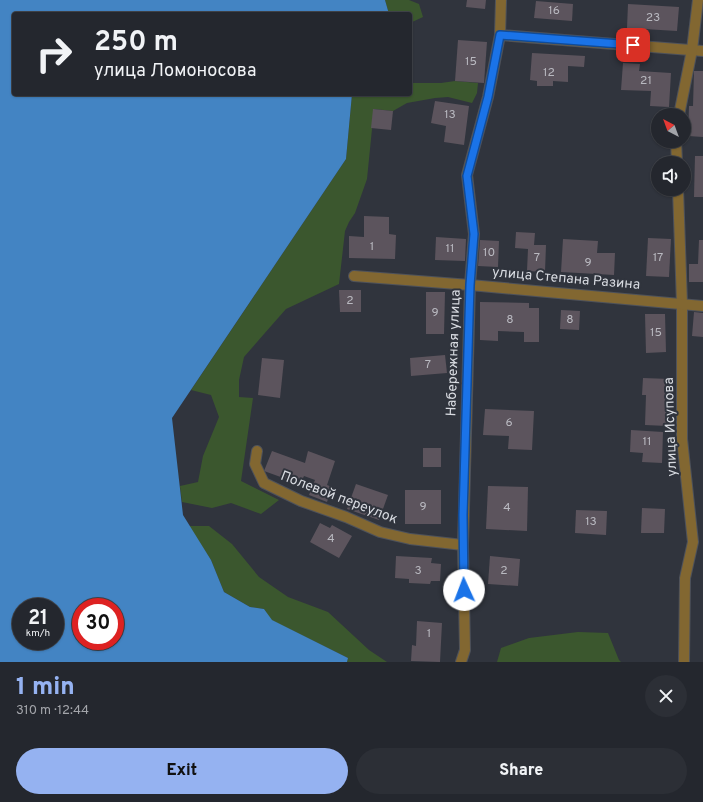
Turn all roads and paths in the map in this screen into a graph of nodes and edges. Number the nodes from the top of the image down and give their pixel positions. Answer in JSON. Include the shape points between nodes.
{"nodes":[{"id":1,"x":500,"y":0,"type":"edge"},
{"id":2,"x":698,"y":0,"type":"edge"},
{"id":3,"x":500,"y":35,"type":"junction"},
{"id":4,"x":692,"y":50,"type":"junction"},
{"id":5,"x":703,"y":51,"type":"edge"},
{"id":6,"x":680,"y":108,"type":"edge"},
{"id":7,"x":678,"y":196,"type":"edge"},
{"id":8,"x":354,"y":276,"type":"dead end"},
{"id":9,"x":470,"y":285,"type":"junction"},
{"id":10,"x":682,"y":304,"type":"junction"},
{"id":11,"x":703,"y":306,"type":"edge"},
{"id":12,"x":257,"y":451,"type":"dead end"},
{"id":13,"x":463,"y":545,"type":"junction"},
{"id":14,"x":461,"y":662,"type":"edge"},
{"id":15,"x":684,"y":662,"type":"edge"}],
"edges":[{"from":1,"to":3,"type":"street","name":"Набережная улица"},
{"from":2,"to":4,"type":"street"},
{"from":3,"to":4,"type":"street"},
{"from":3,"to":9,"type":"street","name":"Набережная улица","via":[[488,97],[467,176],[474,234]]},
{"from":4,"to":5,"type":"street"},
{"from":4,"to":6,"type":"street"},
{"from":7,"to":10,"type":"street","name":"улица Исупова"},
{"from":8,"to":9,"type":"street","name":"улица Степана Разина"},
{"from":9,"to":10,"type":"street","name":"улица Степана Разина"},
{"from":9,"to":13,"type":"street","name":"Набережная улица"},
{"from":10,"to":11,"type":"street","name":"улица Степана Разина"},
{"from":10,"to":15,"type":"street","name":"улица Исупова","via":[[682,439],[693,542],[686,578]]},
{"from":12,"to":13,"type":"street","name":"Полевой переулок","via":[[255,464],[264,483],[301,501],[380,532],[410,539]]},
{"from":13,"to":14,"type":"street","name":"Набережная улица","via":[[466,650]]}]}
